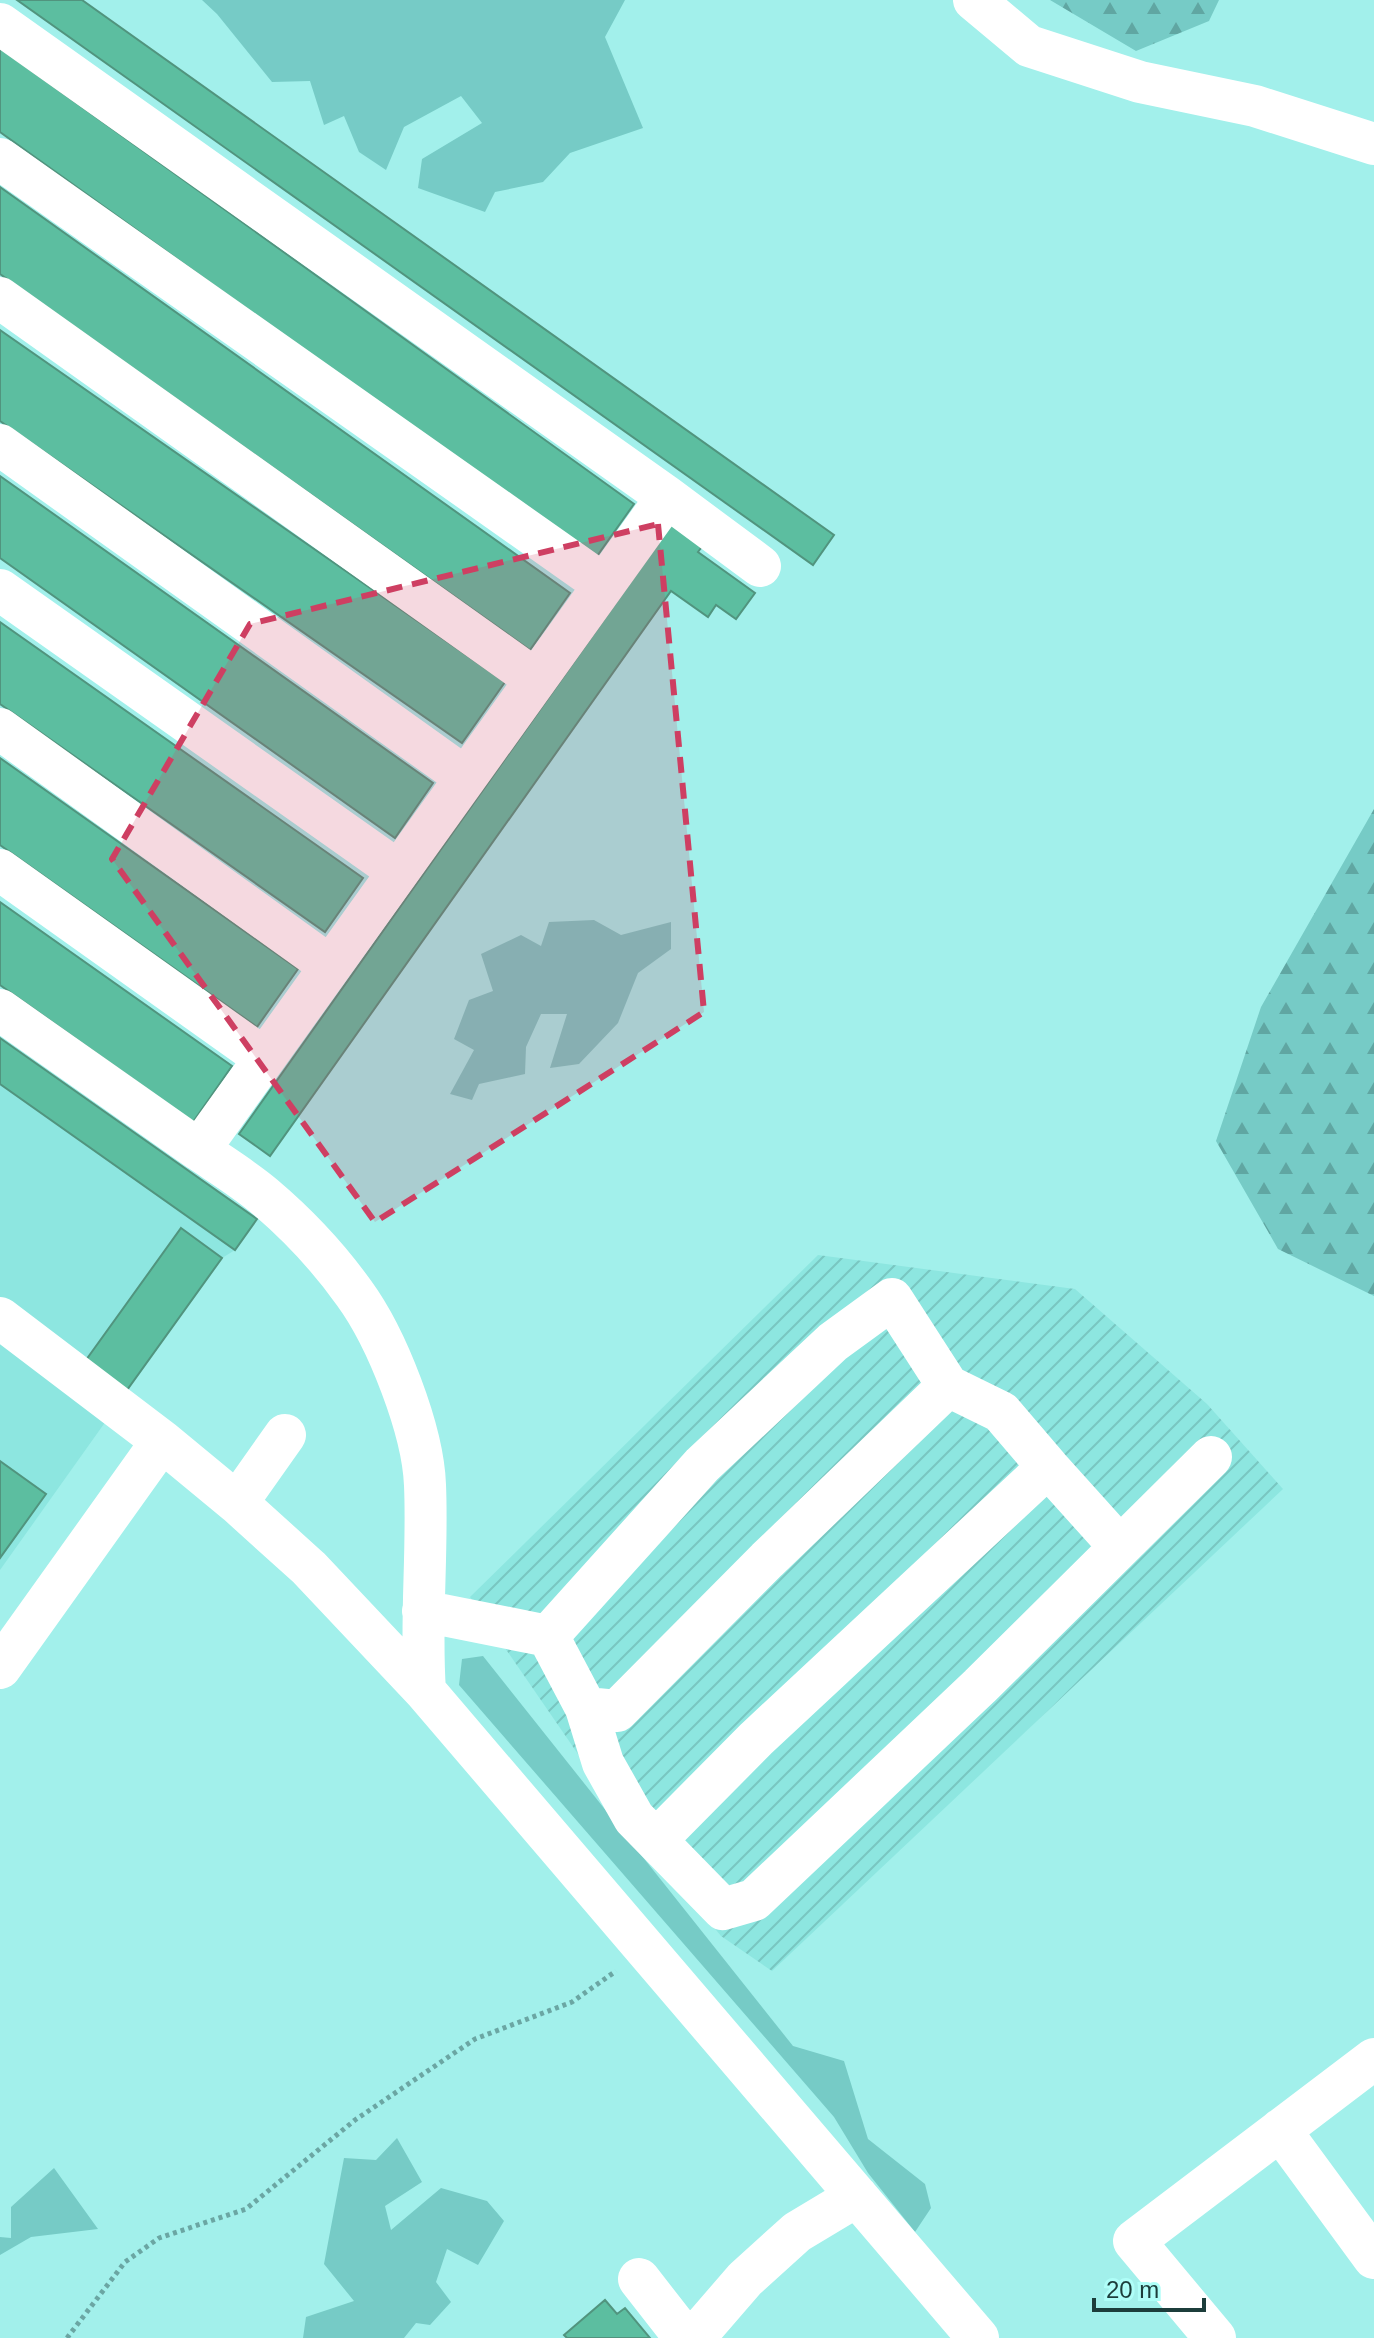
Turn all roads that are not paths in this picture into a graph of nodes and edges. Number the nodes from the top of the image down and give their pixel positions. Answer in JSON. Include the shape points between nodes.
{"nodes":[{"id":1,"x":974,"y":0,"type":"edge"},
{"id":2,"x":0,"y":24,"type":"edge"},
{"id":3,"x":1374,"y":144,"type":"edge"},
{"id":4,"x":0,"y":159,"type":"edge"},
{"id":5,"x":0,"y":298,"type":"edge"},
{"id":6,"x":0,"y":445,"type":"edge"},
{"id":7,"x":667,"y":497,"type":"junction"},
{"id":8,"x":760,"y":566,"type":"dead end"},
{"id":9,"x":603,"y":584,"type":"junction"},
{"id":10,"x":0,"y":590,"type":"edge"},
{"id":11,"x":535,"y":679,"type":"junction"},
{"id":12,"x":0,"y":729,"type":"edge"},
{"id":13,"x":465,"y":777,"type":"junction"},
{"id":14,"x":0,"y":870,"type":"edge"},
{"id":15,"x":398,"y":871,"type":"junction"},
{"id":16,"x":330,"y":966,"type":"junction"},
{"id":17,"x":0,"y":1010,"type":"edge"},
{"id":18,"x":264,"y":1058,"type":"junction"},
{"id":19,"x":199,"y":1150,"type":"junction"},
{"id":20,"x":0,"y":1318,"type":"edge"},
{"id":21,"x":948,"y":1386,"type":"junction"},
{"id":22,"x":285,"y":1435,"type":"dead end"},
{"id":23,"x":162,"y":1441,"type":"junction"},
{"id":24,"x":1211,"y":1457,"type":"dead end"},
{"id":25,"x":1048,"y":1467,"type":"junction"},
{"id":26,"x":237,"y":1503,"type":"junction"},
{"id":27,"x":1120,"y":1547,"type":"junction"},
{"id":28,"x":423,"y":1611,"type":"junction"},
{"id":29,"x":548,"y":1636,"type":"junction"},
{"id":30,"x":0,"y":1668,"type":"edge"},
{"id":31,"x":425,"y":1691,"type":"junction"},
{"id":32,"x":586,"y":1708,"type":"junction"},
{"id":33,"x":656,"y":1840,"type":"junction"},
{"id":34,"x":1374,"y":2059,"type":"edge"},
{"id":35,"x":1280,"y":2130,"type":"junction"},
{"id":36,"x":857,"y":2196,"type":"junction"},
{"id":37,"x":1373,"y":2255,"type":"edge"},
{"id":38,"x":639,"y":2279,"type":"dead end"},
{"id":39,"x":685,"y":2338,"type":"edge"},
{"id":40,"x":694,"y":2338,"type":"edge"},
{"id":41,"x":978,"y":2338,"type":"edge"},
{"id":42,"x":1215,"y":2338,"type":"edge"}],
"edges":[{"from":1,"to":3,"type":"street","via":[[1029,46],[1140,82],[1255,106]]},
{"from":2,"to":7,"type":"street"},
{"from":4,"to":9,"type":"street"},
{"from":5,"to":11,"type":"street"},
{"from":6,"to":13,"type":"street"},
{"from":7,"to":8,"type":"street"},
{"from":7,"to":9,"type":"street"},
{"from":9,"to":11,"type":"street"},
{"from":10,"to":15,"type":"street"},
{"from":11,"to":13,"type":"street"},
{"from":12,"to":16,"type":"street"},
{"from":13,"to":15,"type":"street"},
{"from":14,"to":18,"type":"street"},
{"from":15,"to":16,"type":"street"},
{"from":16,"to":18,"type":"street"},
{"from":17,"to":19,"type":"street"},
{"from":18,"to":19,"type":"street"},
{"from":19,"to":28,"type":"street","via":[[262,1194],[306,1236],[355,1295],[388,1355],[411,1412],[425,1482]]},
{"from":20,"to":23,"type":"street"},
{"from":21,"to":25,"type":"street","via":[[1001,1412]]},
{"from":21,"to":29,"type":"street","via":[[892,1299],[833,1342],[702,1465]]},
{"from":21,"to":32,"type":"street","via":[[617,1711]]},
{"from":22,"to":26,"type":"street"},
{"from":23,"to":26,"type":"street"},
{"from":23,"to":30,"type":"street"},
{"from":24,"to":27,"type":"street"},
{"from":25,"to":27,"type":"street"},
{"from":25,"to":33,"type":"street","via":[[756,1739]]},
{"from":26,"to":31,"type":"street","via":[[309,1568]]},
{"from":27,"to":33,"type":"street","via":[[754,1900],[723,1909]]},
{"from":28,"to":29,"type":"street"},
{"from":28,"to":31,"type":"street"},
{"from":29,"to":32,"type":"street"},
{"from":31,"to":36,"type":"street"},
{"from":32,"to":33,"type":"street","via":[[603,1763],[634,1818]]},
{"from":34,"to":35,"type":"street"},
{"from":35,"to":37,"type":"street"},
{"from":35,"to":42,"type":"street","via":[[1134,2241]]},
{"from":36,"to":40,"type":"street","via":[[797,2232],[745,2279]]},
{"from":36,"to":41,"type":"street"},
{"from":38,"to":39,"type":"street"}]}
